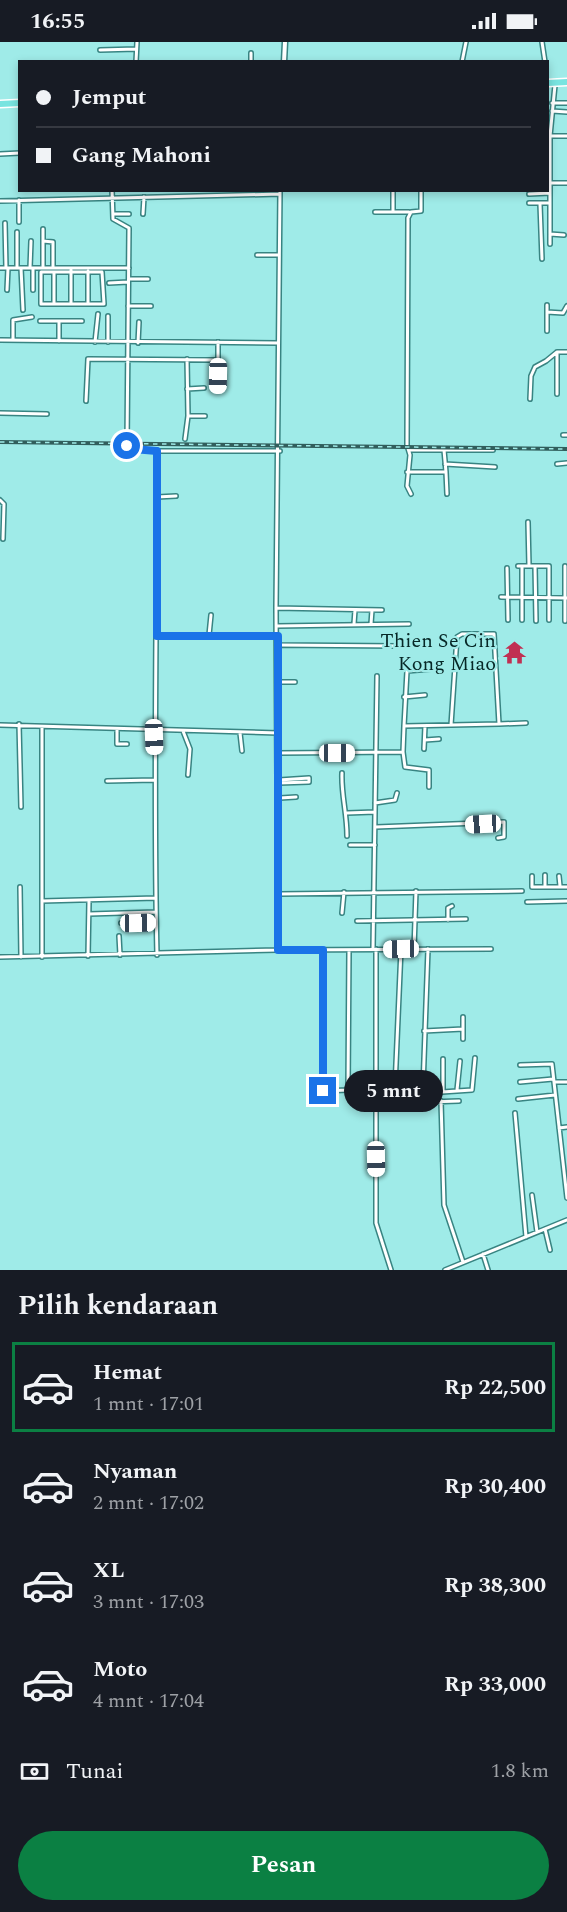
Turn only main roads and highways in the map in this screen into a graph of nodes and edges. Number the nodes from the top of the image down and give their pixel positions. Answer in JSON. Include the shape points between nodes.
{"nodes":[{"id":1,"x":567,"y":83,"type":"edge"},
{"id":2,"x":550,"y":84,"type":"edge"},
{"id":3,"x":18,"y":101,"type":"edge"},
{"id":4,"x":0,"y":102,"type":"edge"}],
"edges":[{"from":1,"to":2,"type":"highway"},
{"from":3,"to":4,"type":"highway"}]}
